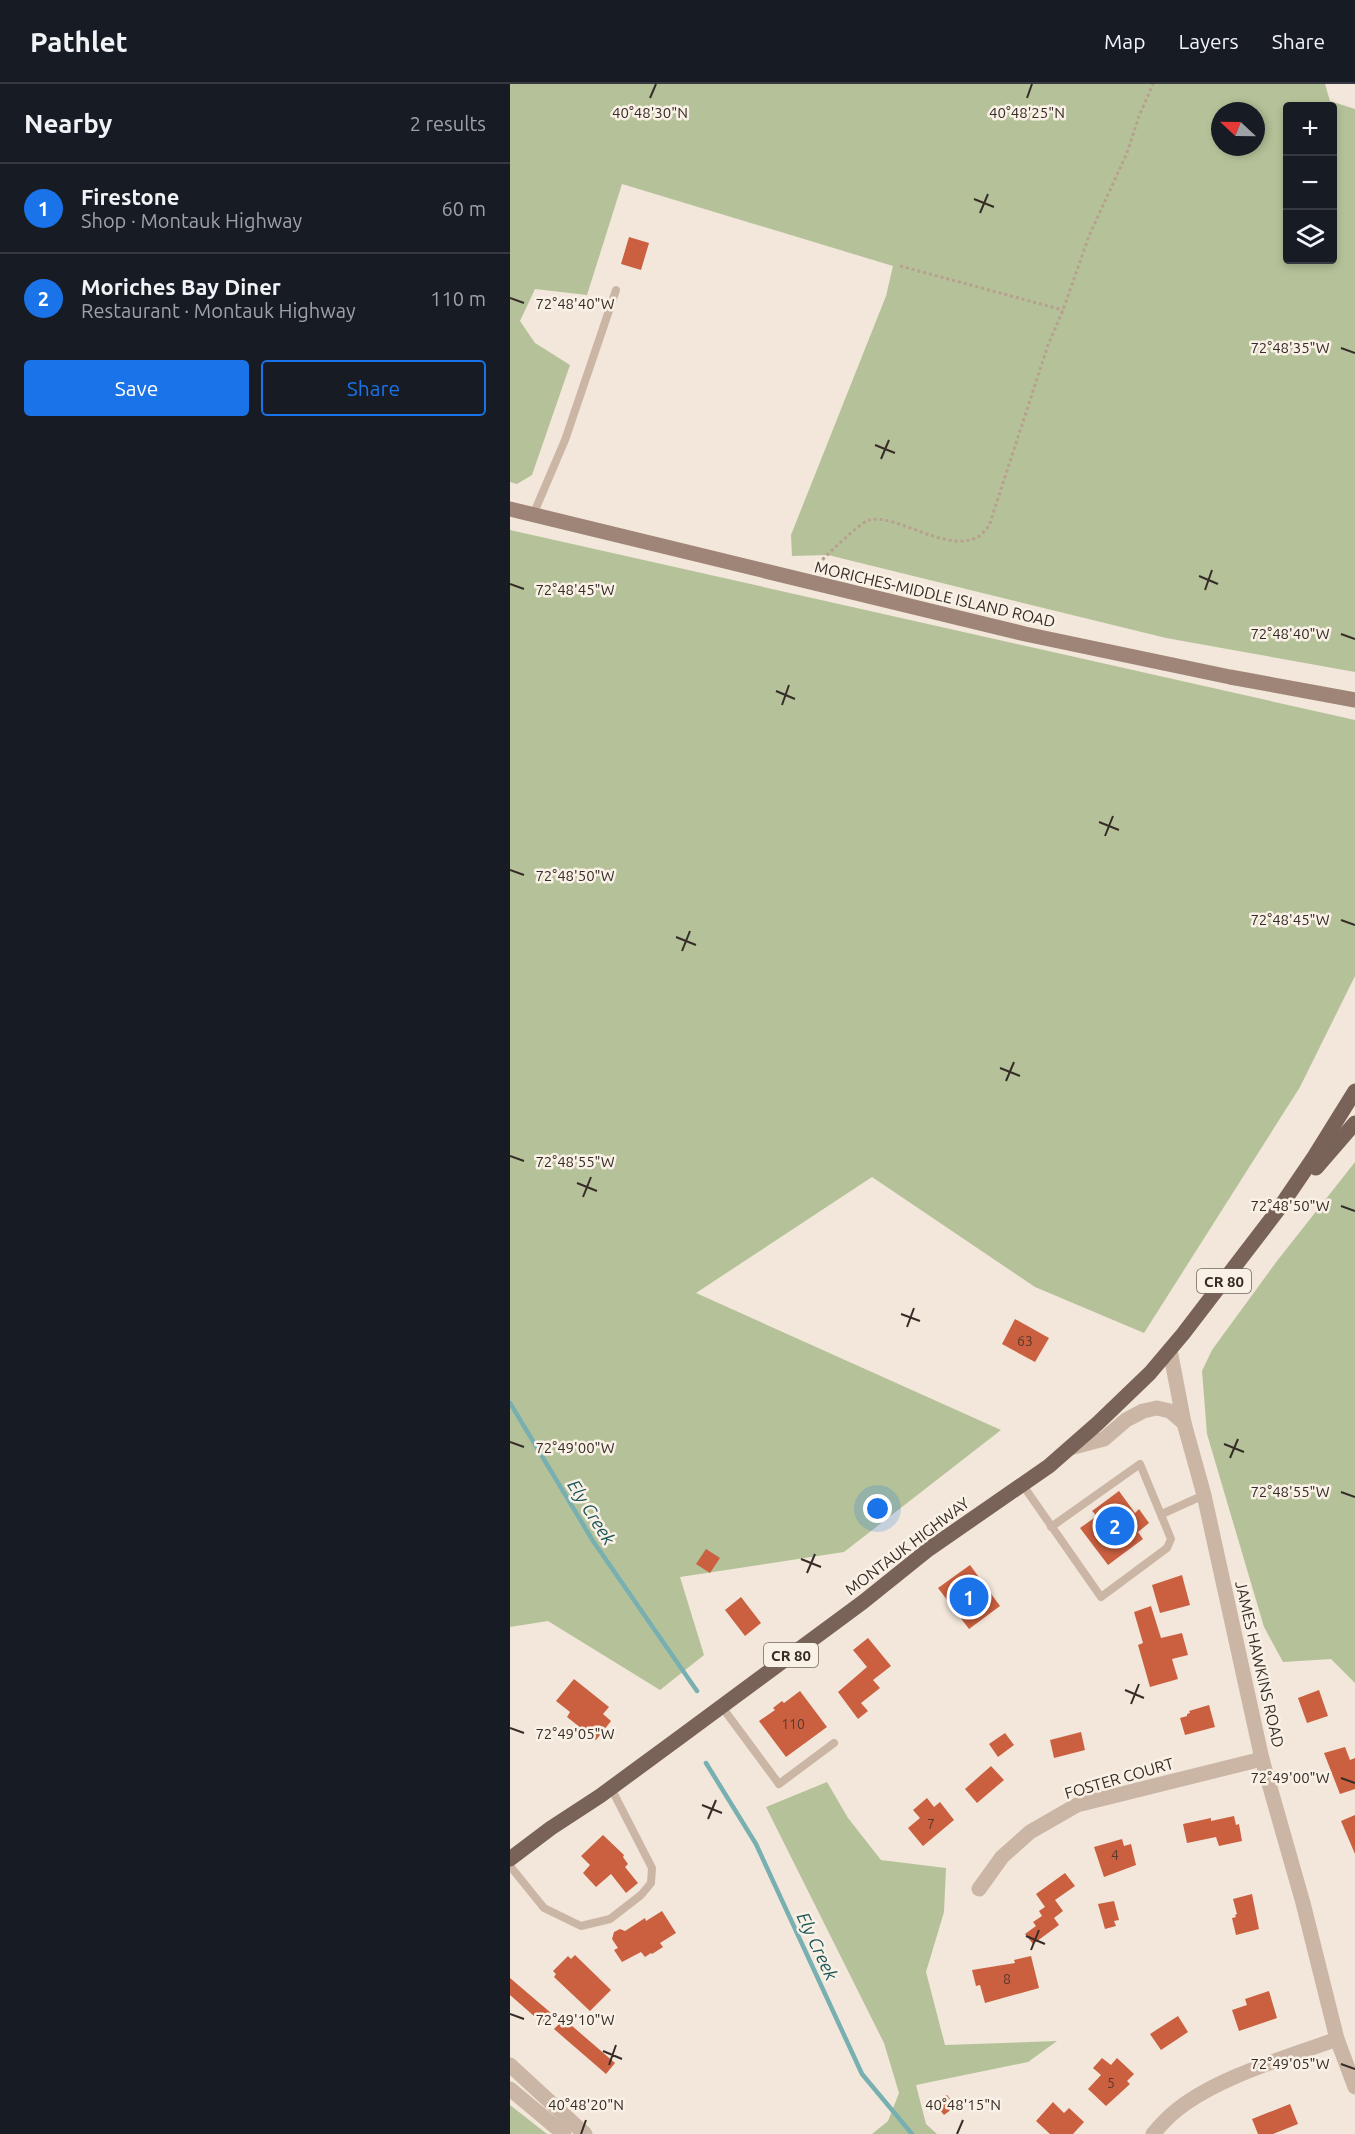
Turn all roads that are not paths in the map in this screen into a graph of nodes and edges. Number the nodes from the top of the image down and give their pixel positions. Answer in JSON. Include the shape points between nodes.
{"nodes":[{"id":1,"x":616,"y":290,"type":"dead end"},
{"id":2,"x":510,"y":509,"type":"edge"},
{"id":3,"x":533,"y":515,"type":"junction"},
{"id":4,"x":1355,"y":700,"type":"edge"},
{"id":5,"x":1355,"y":1091,"type":"edge"},
{"id":6,"x":1355,"y":1123,"type":"edge"},
{"id":7,"x":1278,"y":1210,"type":"junction"},
{"id":8,"x":1170,"y":1350,"type":"junction"},
{"id":9,"x":1184,"y":1423,"type":"junction"},
{"id":10,"x":1070,"y":1448,"type":"junction"},
{"id":11,"x":1022,"y":1484,"type":"junction"},
{"id":12,"x":1204,"y":1495,"type":"junction"},
{"id":13,"x":1162,"y":1514,"type":"junction"},
{"id":14,"x":1051,"y":1527,"type":"junction"},
{"id":15,"x":722,"y":1707,"type":"junction"},
{"id":16,"x":834,"y":1743,"type":"dead end"},
{"id":17,"x":1262,"y":1759,"type":"junction"},
{"id":18,"x":612,"y":1788,"type":"junction"},
{"id":19,"x":510,"y":1859,"type":"edge"},
{"id":20,"x":510,"y":1866,"type":"edge"},
{"id":21,"x":979,"y":1889,"type":"dead end"},
{"id":22,"x":1337,"y":2039,"type":"junction"},
{"id":23,"x":510,"y":2065,"type":"edge"},
{"id":24,"x":1355,"y":2087,"type":"edge"},
{"id":25,"x":510,"y":2089,"type":"edge"},
{"id":26,"x":564,"y":2134,"type":"edge"},
{"id":27,"x":585,"y":2134,"type":"edge"},
{"id":28,"x":1153,"y":2134,"type":"edge"}],
"edges":[{"from":1,"to":3,"type":"lane","via":[[565,440]]},
{"from":2,"to":3,"type":"main road","name":"MORICHES-MIDDLE ISLAND ROAD"},
{"from":3,"to":4,"type":"main road","name":"MORICHES-MIDDLE ISLAND ROAD","via":[[1025,634]]},
{"from":5,"to":7,"type":"main road","number":"CR 80"},
{"from":6,"to":7,"type":"main road","number":"CR 80"},
{"from":7,"to":8,"type":"main road","name":"MONTAUK HIGHWAY","number":"CR 80"},
{"from":8,"to":9,"type":"street","name":"JAMES HAWKINS ROAD"},
{"from":8,"to":10,"type":"main road","name":"MONTAUK HIGHWAY","number":"CR 80"},
{"from":9,"to":10,"type":"street","via":[[1170,1411],[1157,1408],[1126,1420],[1104,1439]]},
{"from":9,"to":12,"type":"street","name":"JAMES HAWKINS ROAD"},
{"from":10,"to":11,"type":"main road","name":"MONTAUK HIGHWAY","number":"CR 80"},
{"from":11,"to":14,"type":"lane"},
{"from":11,"to":15,"type":"main road","name":"MONTAUK HIGHWAY","number":"CR 80"},
{"from":12,"to":13,"type":"lane"},
{"from":12,"to":17,"type":"street","name":"JAMES HAWKINS ROAD"},
{"from":13,"to":14,"type":"lane","via":[[1140,1464]]},
{"from":13,"to":14,"type":"lane","via":[[1171,1539],[1167,1548],[1101,1597]]},
{"from":15,"to":16,"type":"lane","via":[[778,1784]]},
{"from":15,"to":18,"type":"main road","name":"MONTAUK HIGHWAY","number":"CR 80"},
{"from":17,"to":21,"type":"street","name":"FOSTER COURT","via":[[1077,1805],[1030,1832],[1002,1857]]},
{"from":17,"to":22,"type":"street","name":"JAMES HAWKINS ROAD","via":[[1304,1903]]},
{"from":18,"to":19,"type":"main road","name":"MONTAUK HIGHWAY","number":"CR 80"},
{"from":18,"to":20,"type":"lane","via":[[652,1868],[651,1883],[610,1919],[581,1926],[543,1908]]},
{"from":22,"to":24,"type":"street","name":"JAMES HAWKINS ROAD"},
{"from":22,"to":28,"type":"street","via":[[1204,2092],[1173,2113]]},
{"from":23,"to":27,"type":"street"},
{"from":25,"to":26,"type":"street"}]}
